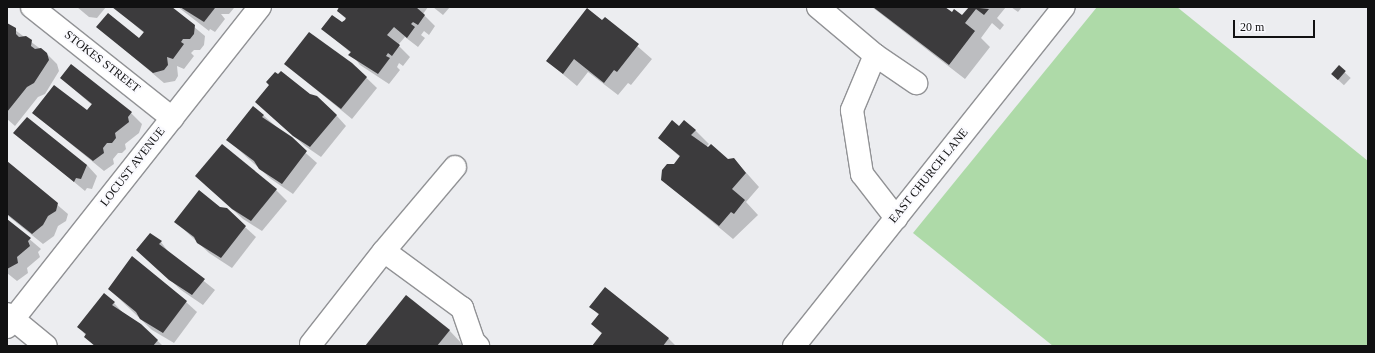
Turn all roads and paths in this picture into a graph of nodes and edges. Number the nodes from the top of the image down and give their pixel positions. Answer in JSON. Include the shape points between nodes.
{"nodes":[{"id":1,"x":32,"y":7,"type":"edge"},
{"id":2,"x":260,"y":7,"type":"edge"},
{"id":3,"x":818,"y":7,"type":"edge"},
{"id":4,"x":1064,"y":7,"type":"edge"},
{"id":5,"x":875,"y":55,"type":"junction"},
{"id":6,"x":916,"y":83,"type":"dead end"},
{"id":7,"x":172,"y":118,"type":"junction"},
{"id":8,"x":455,"y":167,"type":"dead end"},
{"id":9,"x":896,"y":218,"type":"junction"},
{"id":10,"x":384,"y":251,"type":"junction"},
{"id":11,"x":9,"y":320,"type":"edge"},
{"id":12,"x":311,"y":344,"type":"dead end"},
{"id":13,"x":46,"y":346,"type":"edge"},
{"id":14,"x":478,"y":346,"type":"edge"},
{"id":15,"x":794,"y":346,"type":"edge"}],
"edges":[{"from":1,"to":7,"type":"street","name":"STOKES STREET"},
{"from":2,"to":7,"type":"street","name":"LOCUST AVENUE"},
{"from":3,"to":5,"type":"street"},
{"from":4,"to":9,"type":"street","name":"EAST CHURCH LANE"},
{"from":5,"to":6,"type":"street"},
{"from":5,"to":9,"type":"street","via":[[852,110],[862,174]]},
{"from":7,"to":11,"type":"street","name":"LOCUST AVENUE"},
{"from":8,"to":10,"type":"street"},
{"from":9,"to":15,"type":"street","name":"EAST CHURCH LANE"},
{"from":10,"to":12,"type":"street"},
{"from":10,"to":14,"type":"street","via":[[462,308],[474,342]]},
{"from":11,"to":13,"type":"street"}]}
